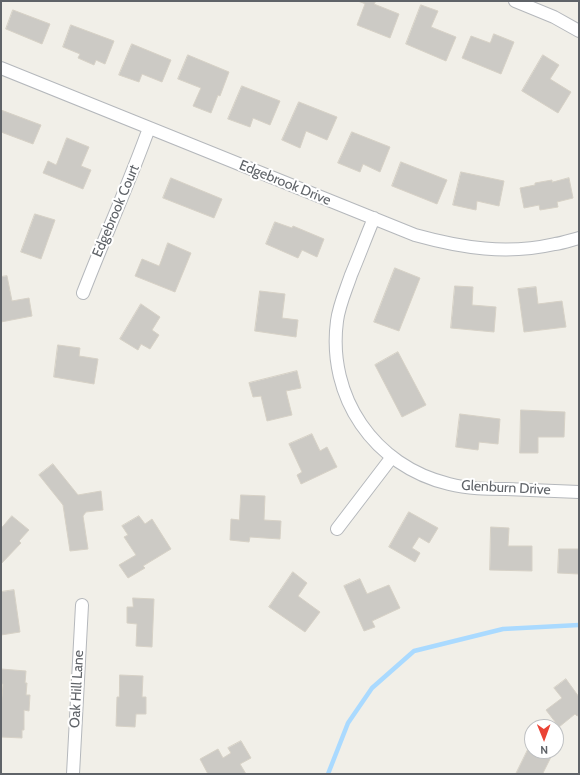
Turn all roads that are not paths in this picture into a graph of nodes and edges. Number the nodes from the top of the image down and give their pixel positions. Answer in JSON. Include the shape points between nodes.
{"nodes":[{"id":1,"x":515,"y":1,"type":"edge"},
{"id":2,"x":579,"y":31,"type":"edge"},
{"id":3,"x":1,"y":68,"type":"edge"},
{"id":4,"x":149,"y":128,"type":"junction"},
{"id":5,"x":374,"y":218,"type":"junction"},
{"id":6,"x":579,"y":238,"type":"edge"},
{"id":7,"x":83,"y":293,"type":"dead end"},
{"id":8,"x":392,"y":457,"type":"junction"},
{"id":9,"x":579,"y":492,"type":"edge"},
{"id":10,"x":338,"y":529,"type":"dead end"},
{"id":11,"x":82,"y":605,"type":"dead end"},
{"id":12,"x":73,"y":774,"type":"edge"}],
"edges":[{"from":1,"to":2,"type":"street","via":[[554,17]]},
{"from":3,"to":4,"type":"street","name":"Edgebrook Drive"},
{"from":4,"to":5,"type":"street","name":"Edgebrook Drive"},
{"from":4,"to":7,"type":"street","name":"Edgebrook Court"},
{"from":5,"to":6,"type":"street","name":"Edgebrook Drive","via":[[415,235],[469,247],[528,248]]},
{"from":5,"to":8,"type":"street","name":"Glenburn Drive","via":[[341,301],[337,320],[336,358],[347,400],[357,418],[368,434]]},
{"from":8,"to":9,"type":"street","name":"Glenburn Drive","via":[[429,478],[456,486]]},
{"from":8,"to":10,"type":"street"},
{"from":11,"to":12,"type":"street","name":"Oak Hill Lane"}]}
